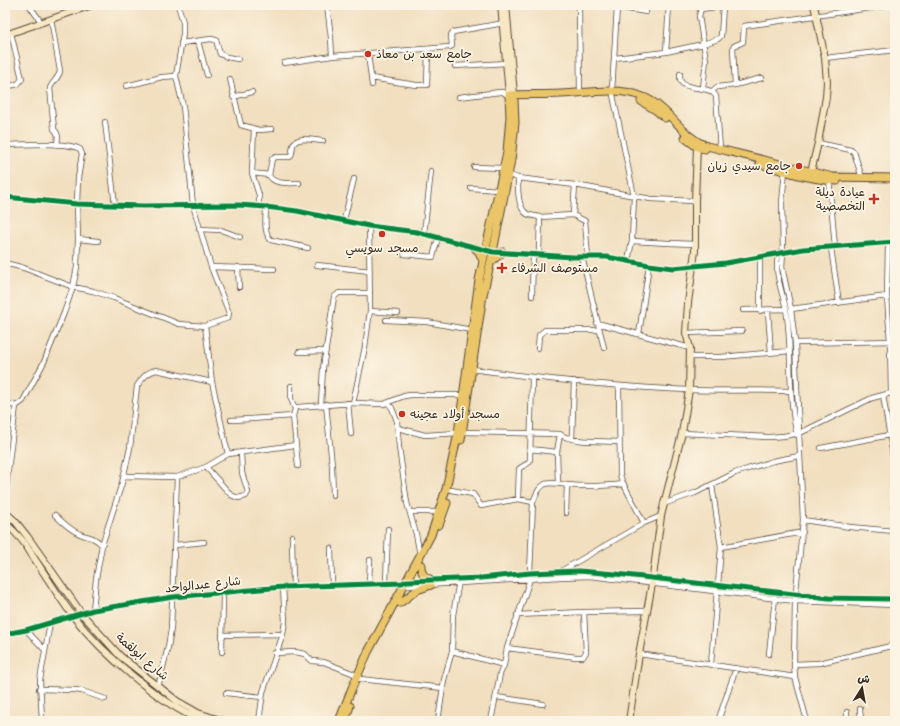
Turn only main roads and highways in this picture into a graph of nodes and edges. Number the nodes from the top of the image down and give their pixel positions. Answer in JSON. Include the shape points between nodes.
{"nodes":[{"id":1,"x":612,"y":93,"type":"junction"},
{"id":2,"x":512,"y":97,"type":"junction"},
{"id":3,"x":698,"y":145,"type":"junction"},
{"id":4,"x":785,"y":169,"type":"junction"},
{"id":5,"x":895,"y":178,"type":"edge"},
{"id":6,"x":829,"y":179,"type":"junction"},
{"id":7,"x":895,"y":182,"type":"edge"},
{"id":8,"x":475,"y":248,"type":"road end"},
{"id":9,"x":490,"y":251,"type":"junction"},
{"id":10,"x":503,"y":252,"type":"road end"},
{"id":11,"x":487,"y":263,"type":"junction"},
{"id":12,"x":460,"y":432,"type":"junction"},
{"id":13,"x":421,"y":565,"type":"junction"},
{"id":14,"x":407,"y":583,"type":"junction"},
{"id":15,"x":400,"y":603,"type":"junction"},
{"id":16,"x":359,"y":677,"type":"junction"},
{"id":17,"x":339,"y":721,"type":"edge"},
{"id":18,"x":345,"y":721,"type":"edge"}],
"edges":[{"from":1,"to":2,"type":"main road"},
{"from":1,"to":2,"type":"main road"},
{"from":1,"to":3,"type":"main road","via":[[636,95],[653,102]]},
{"from":2,"to":9,"type":"main road","via":[[509,138],[498,190]]},
{"from":2,"to":9,"type":"main road","via":[[514,134],[508,175]]},
{"from":3,"to":4,"type":"main road"},
{"from":3,"to":4,"type":"main road"},
{"from":4,"to":6,"type":"main road"},
{"from":5,"to":6,"type":"main road"},
{"from":6,"to":7,"type":"main road"},
{"from":8,"to":11,"type":"main road"},
{"from":9,"to":11,"type":"main road"},
{"from":10,"to":11,"type":"main road"},
{"from":11,"to":12,"type":"main road"},
{"from":11,"to":12,"type":"main road","via":[[478,286]]},
{"from":12,"to":13,"type":"main road","via":[[451,490]]},
{"from":12,"to":14,"type":"main road","via":[[431,536]]},
{"from":13,"to":14,"type":"main road"},
{"from":13,"to":15,"type":"main road","via":[[422,574],[432,582]]},
{"from":14,"to":15,"type":"main road"},
{"from":14,"to":16,"type":"main road","via":[[368,652]]},
{"from":15,"to":16,"type":"main road"},
{"from":16,"to":17,"type":"main road"},
{"from":16,"to":18,"type":"main road"}]}
